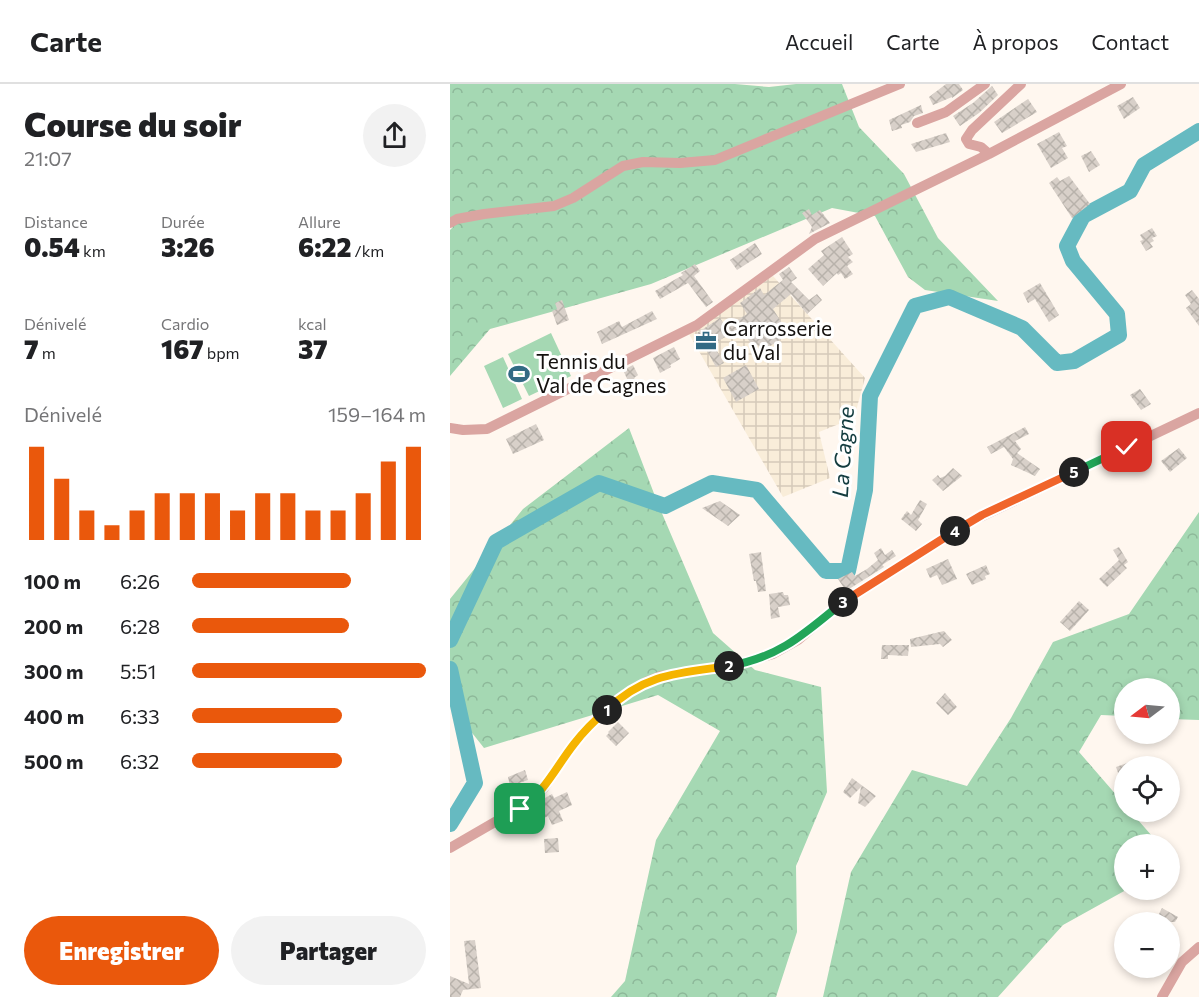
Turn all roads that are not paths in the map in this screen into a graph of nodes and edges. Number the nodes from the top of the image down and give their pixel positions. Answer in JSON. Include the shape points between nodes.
{"nodes":[{"id":1,"x":900,"y":84,"type":"edge"},
{"id":2,"x":985,"y":84,"type":"edge"},
{"id":3,"x":1021,"y":84,"type":"edge"},
{"id":4,"x":1121,"y":84,"type":"edge"},
{"id":5,"x":917,"y":123,"type":"dead end"},
{"id":6,"x":989,"y":154,"type":"junction"},
{"id":7,"x":450,"y":223,"type":"edge"},
{"id":8,"x":1199,"y":413,"type":"edge"},
{"id":9,"x":450,"y":428,"type":"edge"},
{"id":10,"x":450,"y":848,"type":"edge"},
{"id":11,"x":1199,"y":947,"type":"edge"},
{"id":12,"x":1162,"y":997,"type":"edge"}],
"edges":[{"from":1,"to":7,"type":"street","via":[[715,160],[623,166],[554,206],[484,214]]},
{"from":2,"to":5,"type":"street","via":[[946,112]]},
{"from":3,"to":6,"type":"street","via":[[966,139]]},
{"from":4,"to":6,"type":"street"},
{"from":6,"to":9,"type":"street","via":[[815,239],[697,325],[487,429]]},
{"from":8,"to":10,"type":"street","via":[[972,521],[845,600],[798,640],[773,654],[646,682],[615,701],[592,723],[531,801]]},
{"from":11,"to":12,"type":"street","via":[[1182,962]]}]}
